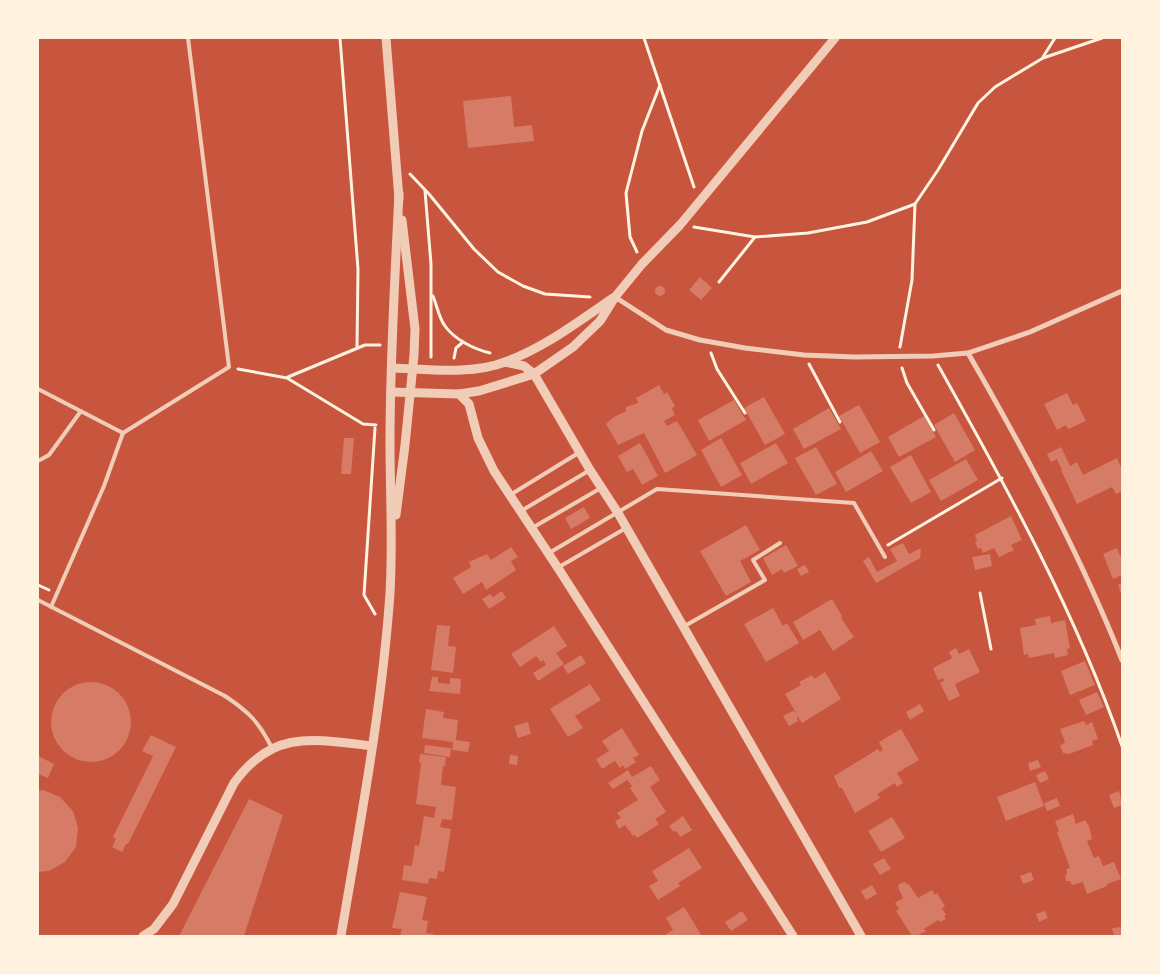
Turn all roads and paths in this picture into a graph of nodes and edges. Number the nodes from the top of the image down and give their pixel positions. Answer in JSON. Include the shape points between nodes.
{"nodes":[{"id":1,"x":188,"y":38,"type":"edge"},
{"id":2,"x":340,"y":38,"type":"edge"},
{"id":3,"x":386,"y":38,"type":"edge"},
{"id":4,"x":644,"y":38,"type":"edge"},
{"id":5,"x":835,"y":38,"type":"edge"},
{"id":6,"x":1055,"y":38,"type":"edge"},
{"id":7,"x":1102,"y":38,"type":"edge"},
{"id":8,"x":1043,"y":58,"type":"junction"},
{"id":9,"x":660,"y":85,"type":"junction"},
{"id":10,"x":399,"y":193,"type":"junction"},
{"id":11,"x":699,"y":202,"type":"junction"},
{"id":12,"x":915,"y":204,"type":"junction"},
{"id":13,"x":680,"y":225,"type":"junction"},
{"id":14,"x":755,"y":237,"type":"junction"},
{"id":15,"x":642,"y":264,"type":"junction"},
{"id":16,"x":719,"y":282,"type":"dead end"},
{"id":17,"x":1122,"y":291,"type":"edge"},
{"id":18,"x":432,"y":296,"type":"junction"},
{"id":19,"x":616,"y":296,"type":"junction"},
{"id":20,"x":707,"y":341,"type":"junction"},
{"id":21,"x":464,"y":342,"type":"junction"},
{"id":22,"x":380,"y":345,"type":"dead end"},
{"id":23,"x":357,"y":348,"type":"junction"},
{"id":24,"x":484,"y":351,"type":"dead end"},
{"id":25,"x":968,"y":353,"type":"junction"},
{"id":26,"x":804,"y":355,"type":"junction"},
{"id":27,"x":898,"y":356,"type":"junction"},
{"id":28,"x":933,"y":356,"type":"junction"},
{"id":29,"x":431,"y":357,"type":"dead end"},
{"id":30,"x":454,"y":358,"type":"dead end"},
{"id":31,"x":505,"y":362,"type":"junction"},
{"id":32,"x":229,"y":367,"type":"junction"},
{"id":33,"x":392,"y":368,"type":"junction"},
{"id":34,"x":413,"y":368,"type":"junction"},
{"id":35,"x":534,"y":374,"type":"junction"},
{"id":36,"x":287,"y":378,"type":"junction"},
{"id":37,"x":38,"y":389,"type":"edge"},
{"id":38,"x":391,"y":392,"type":"junction"},
{"id":39,"x":410,"y":393,"type":"junction"},
{"id":40,"x":459,"y":394,"type":"junction"},
{"id":41,"x":81,"y":410,"type":"junction"},
{"id":42,"x":745,"y":413,"type":"dead end"},
{"id":43,"x":376,"y":419,"type":"dead end"},
{"id":44,"x":840,"y":422,"type":"dead end"},
{"id":45,"x":376,"y":424,"type":"junction"},
{"id":46,"x":934,"y":430,"type":"dead end"},
{"id":47,"x":124,"y":433,"type":"junction"},
{"id":48,"x":580,"y":452,"type":"junction"},
{"id":49,"x":38,"y":461,"type":"edge"},
{"id":50,"x":590,"y":470,"type":"junction"},
{"id":51,"x":1002,"y":478,"type":"junction"},
{"id":52,"x":601,"y":488,"type":"junction"},
{"id":53,"x":510,"y":495,"type":"junction"},
{"id":54,"x":520,"y":511,"type":"junction"},
{"id":55,"x":618,"y":513,"type":"junction"},
{"id":56,"x":532,"y":528,"type":"junction"},
{"id":57,"x":626,"y":528,"type":"junction"},
{"id":58,"x":780,"y":543,"type":"dead end"},
{"id":59,"x":392,"y":544,"type":"junction"},
{"id":60,"x":880,"y":549,"type":"junction"},
{"id":61,"x":549,"y":554,"type":"junction"},
{"id":62,"x":885,"y":557,"type":"dead end"},
{"id":63,"x":558,"y":568,"type":"junction"},
{"id":64,"x":980,"y":593,"type":"dead end"},
{"id":65,"x":38,"y":600,"type":"edge"},
{"id":66,"x":51,"y":607,"type":"junction"},
{"id":67,"x":683,"y":627,"type":"junction"},
{"id":68,"x":386,"y":635,"type":"junction"},
{"id":69,"x":991,"y":649,"type":"dead end"},
{"id":70,"x":1122,"y":660,"type":"edge"},
{"id":71,"x":372,"y":746,"type":"junction"},
{"id":72,"x":1122,"y":746,"type":"edge"},
{"id":73,"x":272,"y":748,"type":"junction"},
{"id":74,"x":143,"y":936,"type":"edge"},
{"id":75,"x":341,"y":936,"type":"edge"},
{"id":76,"x":794,"y":936,"type":"edge"},
{"id":77,"x":861,"y":936,"type":"edge"}],
"edges":[{"from":1,"to":32,"type":"lane"},
{"from":2,"to":23,"type":"path","via":[[358,269]]},
{"from":3,"to":10,"type":"street"},
{"from":4,"to":9,"type":"path"},
{"from":5,"to":11,"type":"street"},
{"from":6,"to":8,"type":"path"},
{"from":7,"to":8,"type":"path"},
{"from":8,"to":12,"type":"path","via":[[994,87],[978,102]]},
{"from":9,"to":11,"type":"path"},
{"from":9,"to":15,"type":"path","via":[[642,131],[626,192],[630,237]]},
{"from":10,"to":33,"type":"street"},
{"from":10,"to":34,"type":"street","via":[[415,329]]},
{"from":11,"to":13,"type":"street"},
{"from":12,"to":14,"type":"path","via":[[867,222],[808,233]]},
{"from":12,"to":27,"type":"path","via":[[912,280]]},
{"from":13,"to":14,"type":"path"},
{"from":13,"to":15,"type":"street"},
{"from":14,"to":16,"type":"path"},
{"from":15,"to":19,"type":"street"},
{"from":17,"to":25,"type":"street","via":[[1030,332]]},
{"from":18,"to":19,"type":"path","via":[[426,190],[474,249],[514,282],[545,294],[589,298]]},
{"from":18,"to":21,"type":"path","via":[[445,326]]},
{"from":18,"to":29,"type":"path"},
{"from":19,"to":20,"type":"street","via":[[666,330]]},
{"from":19,"to":31,"type":"street","via":[[549,340]]},
{"from":19,"to":35,"type":"street","via":[[600,321],[573,348]]},
{"from":20,"to":26,"type":"street"},
{"from":20,"to":42,"type":"path","via":[[716,369]]},
{"from":21,"to":24,"type":"path"},
{"from":21,"to":30,"type":"path","via":[[456,348]]},
{"from":22,"to":23,"type":"path"},
{"from":23,"to":36,"type":"path"},
{"from":25,"to":28,"type":"street"},
{"from":25,"to":70,"type":"street","via":[[1062,528]]},
{"from":26,"to":27,"type":"street"},
{"from":26,"to":44,"type":"path"},
{"from":27,"to":28,"type":"street"},
{"from":27,"to":46,"type":"path","via":[[907,383]]},
{"from":28,"to":51,"type":"path"},
{"from":31,"to":34,"type":"street","via":[[466,369]]},
{"from":31,"to":35,"type":"street","via":[[524,366]]},
{"from":32,"to":36,"type":"path"},
{"from":32,"to":47,"type":"lane"},
{"from":33,"to":34,"type":"street"},
{"from":33,"to":38,"type":"street"},
{"from":34,"to":39,"type":"street"},
{"from":35,"to":40,"type":"street","via":[[497,387]]},
{"from":35,"to":48,"type":"street"},
{"from":36,"to":45,"type":"path","via":[[362,424]]},
{"from":37,"to":41,"type":"lane"},
{"from":38,"to":39,"type":"street"},
{"from":38,"to":59,"type":"street"},
{"from":39,"to":40,"type":"street"},
{"from":39,"to":59,"type":"street"},
{"from":40,"to":53,"type":"street","via":[[469,404],[478,438]]},
{"from":41,"to":47,"type":"lane"},
{"from":41,"to":49,"type":"lane","via":[[49,455]]},
{"from":43,"to":45,"type":"path"},
{"from":45,"to":68,"type":"path","via":[[364,595]]},
{"from":47,"to":66,"type":"lane"},
{"from":48,"to":50,"type":"street"},
{"from":48,"to":53,"type":"lane"},
{"from":50,"to":52,"type":"street"},
{"from":50,"to":54,"type":"lane"},
{"from":51,"to":60,"type":"path"},
{"from":51,"to":72,"type":"path","via":[[1086,648]]},
{"from":52,"to":55,"type":"street"},
{"from":52,"to":56,"type":"lane"},
{"from":53,"to":54,"type":"street"},
{"from":54,"to":56,"type":"street"},
{"from":55,"to":57,"type":"street"},
{"from":55,"to":60,"type":"lane","via":[[657,490],[854,503]]},
{"from":55,"to":61,"type":"lane"},
{"from":56,"to":61,"type":"street"},
{"from":57,"to":63,"type":"lane"},
{"from":57,"to":67,"type":"street"},
{"from":58,"to":67,"type":"lane","via":[[753,560],[764,580]]},
{"from":59,"to":68,"type":"street"},
{"from":60,"to":62,"type":"lane"},
{"from":61,"to":63,"type":"street"},
{"from":63,"to":76,"type":"street"},
{"from":64,"to":69,"type":"path"},
{"from":65,"to":66,"type":"lane"},
{"from":66,"to":73,"type":"lane","via":[[225,696],[251,715]]},
{"from":67,"to":77,"type":"street"},
{"from":68,"to":71,"type":"street"},
{"from":71,"to":73,"type":"street","via":[[312,740]]},
{"from":71,"to":75,"type":"street"},
{"from":73,"to":74,"type":"street","via":[[251,763],[234,783],[173,904]]}]}
